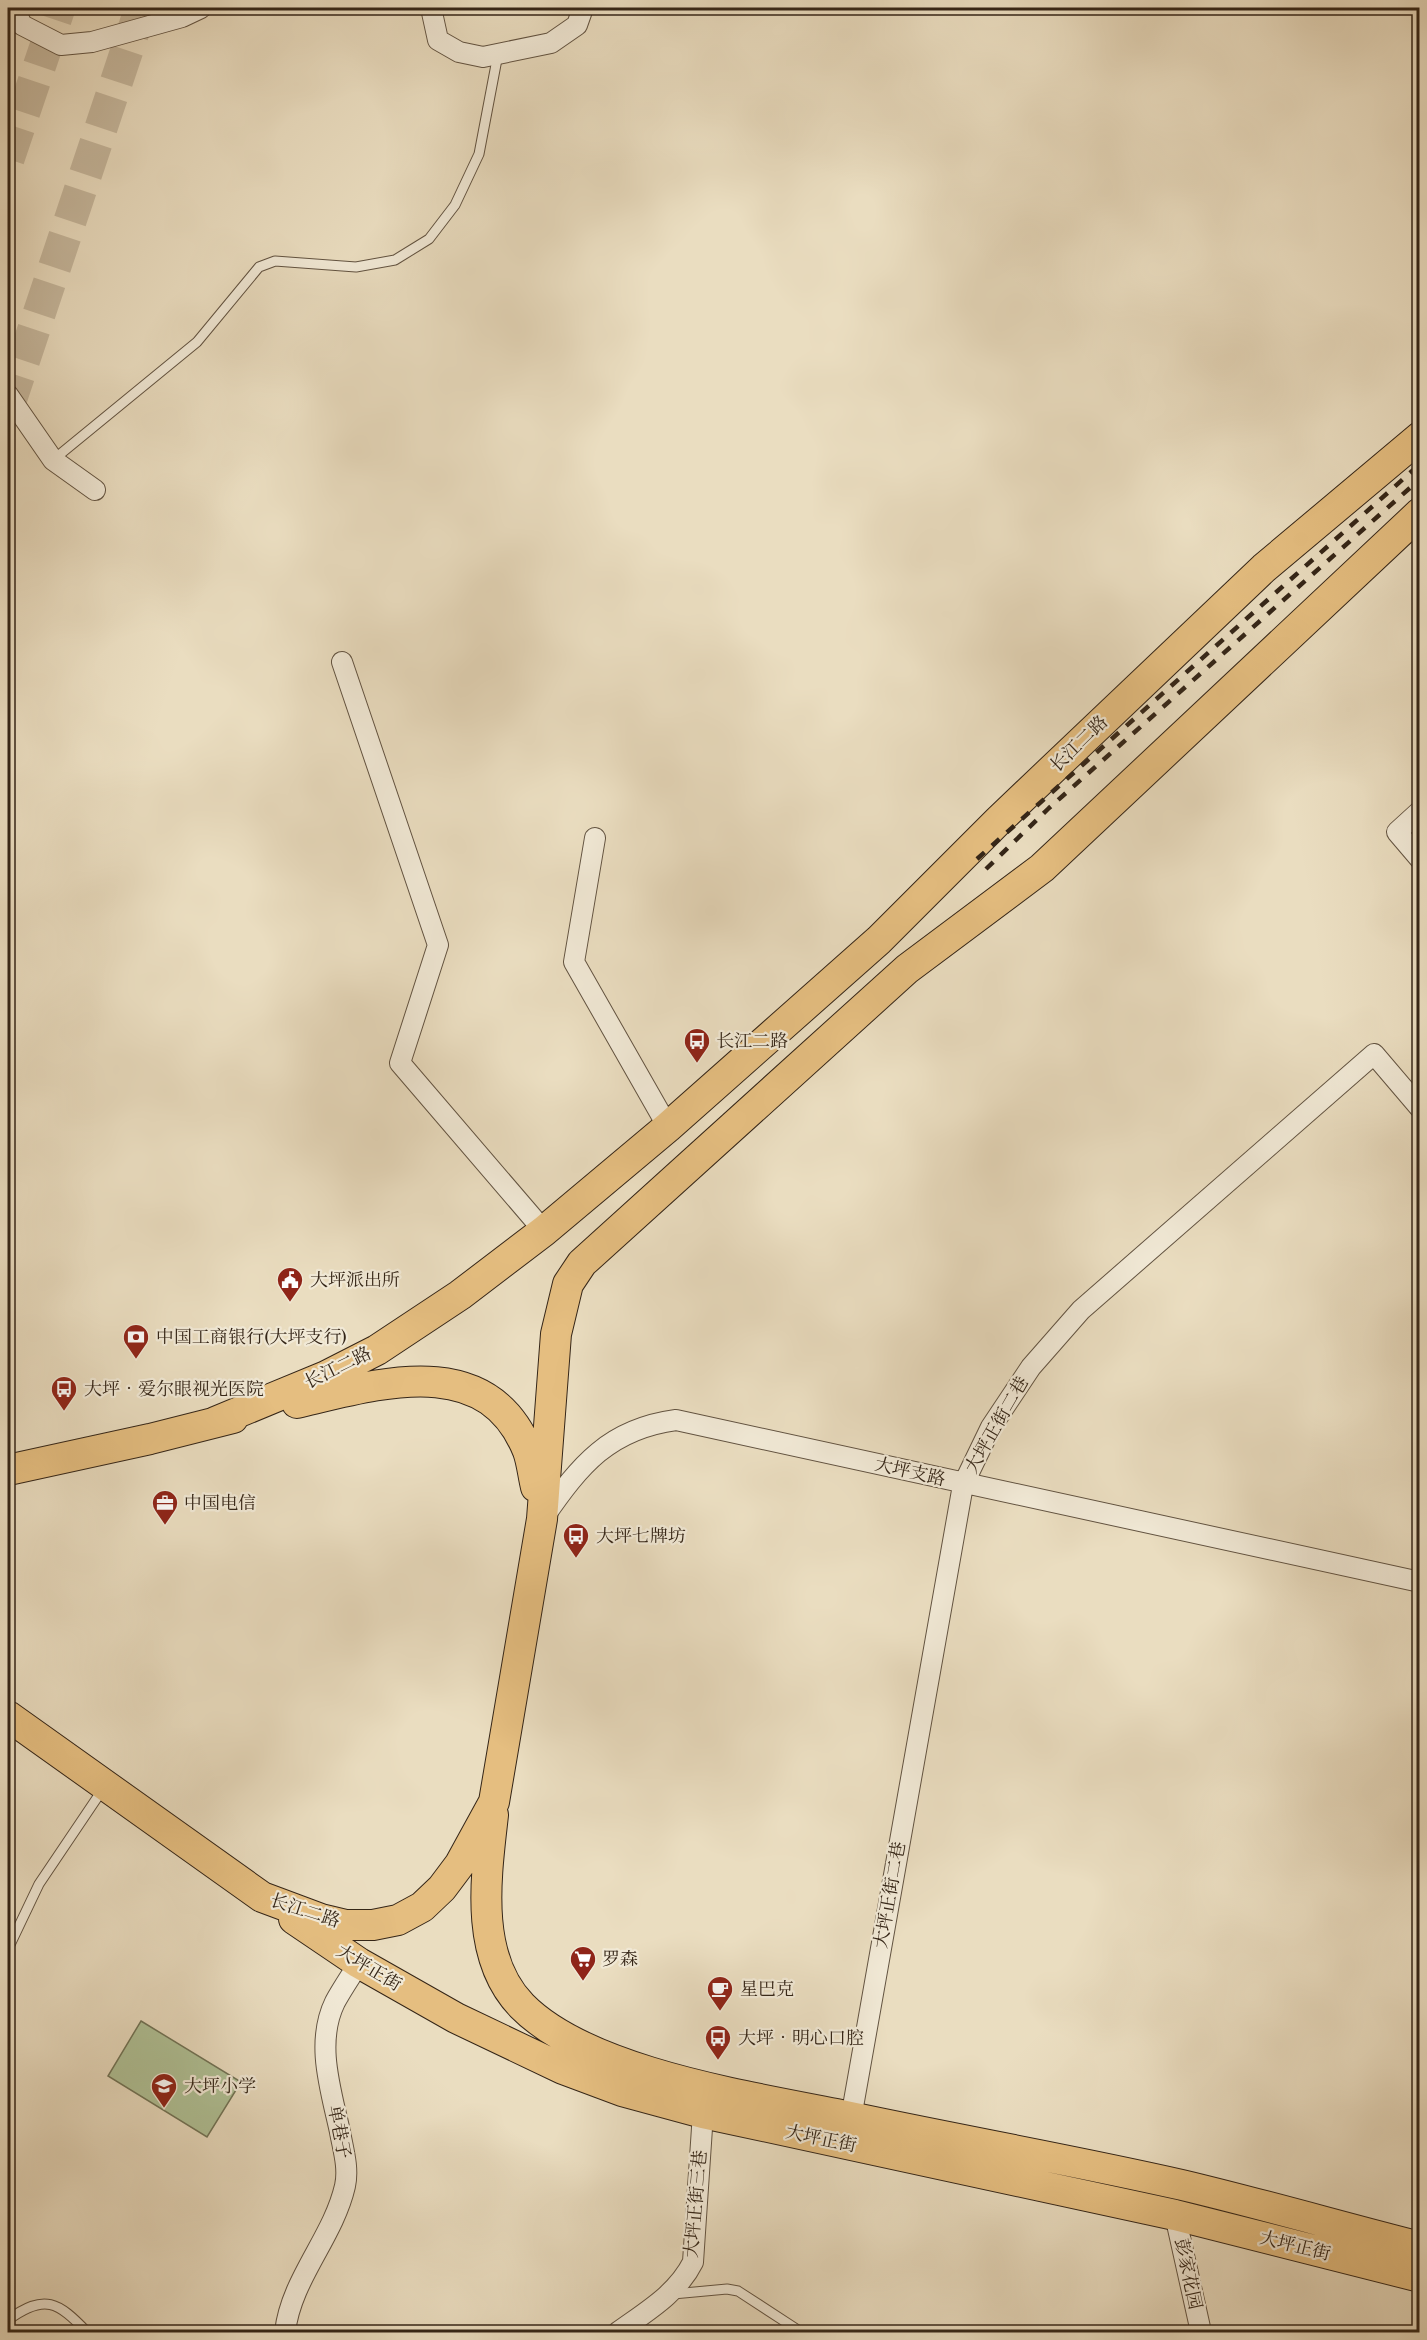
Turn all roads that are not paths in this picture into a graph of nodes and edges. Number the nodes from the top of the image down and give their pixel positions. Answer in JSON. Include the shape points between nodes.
{"nodes":[{"id":1,"x":15,"y":8,"type":"edge"},
{"id":2,"x":201,"y":8,"type":"edge"},
{"id":3,"x":430,"y":8,"type":"edge"},
{"id":4,"x":584,"y":8,"type":"edge"},
{"id":5,"x":498,"y":54,"type":"junction"},
{"id":6,"x":8,"y":395,"type":"edge"},
{"id":7,"x":1419,"y":437,"type":"edge"},
{"id":8,"x":53,"y":460,"type":"junction"},
{"id":9,"x":95,"y":490,"type":"dead end"},
{"id":10,"x":1415,"y":525,"type":"edge"},
{"id":11,"x":342,"y":662,"type":"dead end"},
{"id":12,"x":1419,"y":811,"type":"edge"},
{"id":13,"x":595,"y":838,"type":"dead end"},
{"id":14,"x":1419,"y":859,"type":"edge"},
{"id":15,"x":1419,"y":1108,"type":"edge"},
{"id":16,"x":668,"y":1126,"type":"junction"},
{"id":17,"x":544,"y":1231,"type":"junction"},
{"id":18,"x":214,"y":1422,"type":"junction"},
{"id":19,"x":12,"y":1471,"type":"edge"},
{"id":20,"x":963,"y":1485,"type":"junction"},
{"id":21,"x":542,"y":1520,"type":"junction"},
{"id":22,"x":1419,"y":1582,"type":"edge"},
{"id":23,"x":8,"y":1716,"type":"edge"},
{"id":24,"x":104,"y":1787,"type":"junction"},
{"id":25,"x":494,"y":1802,"type":"junction"},
{"id":26,"x":262,"y":1897,"type":"junction"},
{"id":27,"x":8,"y":1948,"type":"edge"},
{"id":28,"x":359,"y":1964,"type":"junction"},
{"id":29,"x":703,"y":2113,"type":"junction"},
{"id":30,"x":851,"y":2118,"type":"junction"},
{"id":31,"x":1176,"y":2215,"type":"junction"},
{"id":32,"x":1419,"y":2247,"type":"edge"},
{"id":33,"x":1419,"y":2277,"type":"edge"},
{"id":34,"x":671,"y":2294,"type":"junction"},
{"id":35,"x":8,"y":2320,"type":"edge"},
{"id":36,"x":87,"y":2332,"type":"edge"},
{"id":37,"x":285,"y":2332,"type":"edge"},
{"id":38,"x":618,"y":2332,"type":"edge"},
{"id":39,"x":801,"y":2332,"type":"edge"},
{"id":40,"x":1201,"y":2332,"type":"edge"}],
"edges":[{"from":1,"to":2,"type":"street","via":[[22,25],[61,45],[92,42]]},
{"from":3,"to":5,"type":"street","via":[[438,40],[459,52],[483,57]]},
{"from":4,"to":5,"type":"street","via":[[577,25],[551,43]]},
{"from":5,"to":8,"type":"lane","via":[[479,154],[455,205],[429,239],[395,260],[356,267],[275,261],[259,267],[197,342]]},
{"from":6,"to":8,"type":"street"},
{"from":7,"to":16,"type":"main road","name":"长江二路","via":[[1264,568],[879,940]]},
{"from":8,"to":9,"type":"street"},
{"from":10,"to":21,"type":"main road","name":"长江二路","via":[[1042,868],[907,969],[582,1263],[568,1284],[556,1334]]},
{"from":11,"to":17,"type":"street","via":[[438,945],[400,1064]]},
{"from":12,"to":14,"type":"street","via":[[1397,832]]},
{"from":13,"to":16,"type":"street","via":[[574,962]]},
{"from":15,"to":20,"type":"street","name":"大坪正街二巷","via":[[1374,1053],[1081,1310],[1031,1367],[991,1427]]},
{"from":16,"to":17,"type":"main road","name":"长江二路"},
{"from":17,"to":18,"type":"main road","name":"长江二路","via":[[460,1295],[377,1350],[326,1376]]},
{"from":18,"to":19,"type":"main road","name":"长江二路"},
{"from":18,"to":21,"type":"main road","name":"长江二路","via":[[382,1383],[444,1382],[470,1390],[509,1418],[529,1454]]},
{"from":20,"to":21,"type":"street","name":"大坪支路","via":[[676,1420],[650,1424],[603,1448],[570,1479]]},
{"from":20,"to":22,"type":"street","name":"大坪支路"},
{"from":20,"to":30,"type":"street","name":"大坪正街二巷"},
{"from":21,"to":25,"type":"main road","name":"长江二路"},
{"from":23,"to":24,"type":"main road","name":"长江二路"},
{"from":24,"to":26,"type":"main road","name":"长江二路"},
{"from":24,"to":27,"type":"lane","via":[[39,1884]]},
{"from":25,"to":26,"type":"main road","name":"长江二路","via":[[442,1888],[422,1907],[398,1920],[346,1925]]},
{"from":25,"to":30,"type":"main road","name":"大坪正街","via":[[486,1882],[489,1932],[505,1983],[541,2023],[568,2039],[659,2074]]},
{"from":26,"to":28,"type":"main road","name":"大坪正街"},
{"from":28,"to":29,"type":"main road","name":"大坪正街","via":[[456,2018],[563,2068],[622,2091]]},
{"from":28,"to":37,"type":"street","name":"单巷子","via":[[335,2003],[325,2059],[346,2161],[345,2184],[287,2311]]},
{"from":29,"to":31,"type":"main road","name":"大坪正街"},
{"from":29,"to":34,"type":"street","name":"大坪正街三巷","via":[[693,2262],[685,2279]]},
{"from":30,"to":32,"type":"main road","name":"大坪正街","via":[[1182,2185]]},
{"from":31,"to":33,"type":"main road","name":"大坪正街"},
{"from":31,"to":40,"type":"street","name":"彭家花园"},
{"from":34,"to":38,"type":"street","name":"大坪正街三巷"},
{"from":34,"to":39,"type":"lane","via":[[738,2291]]},
{"from":35,"to":36,"type":"lane","via":[[33,2304],[43,2303],[58,2306]]}]}
